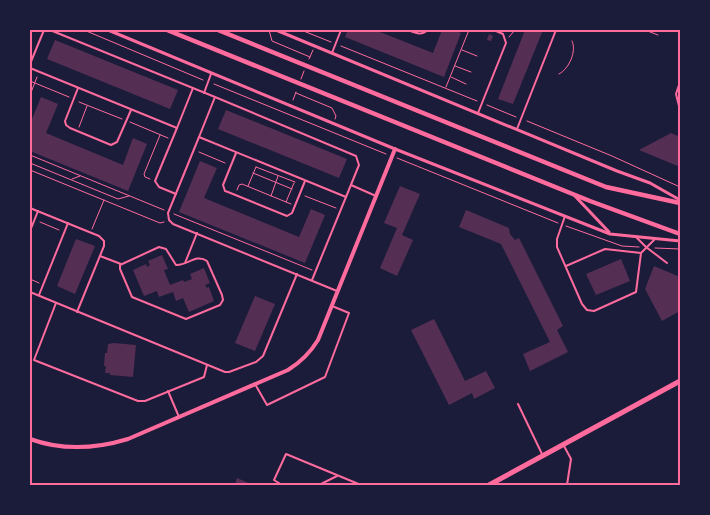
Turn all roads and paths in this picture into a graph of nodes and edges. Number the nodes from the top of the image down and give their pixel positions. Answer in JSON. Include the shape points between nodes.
{"nodes":[{"id":1,"x":44,"y":30,"type":"edge"},
{"id":2,"x":50,"y":30,"type":"edge"},
{"id":3,"x":84,"y":30,"type":"edge"},
{"id":4,"x":108,"y":30,"type":"edge"},
{"id":5,"x":167,"y":30,"type":"edge"},
{"id":6,"x":218,"y":30,"type":"edge"},
{"id":7,"x":269,"y":30,"type":"edge"},
{"id":8,"x":276,"y":30,"type":"edge"},
{"id":9,"x":301,"y":30,"type":"edge"},
{"id":10,"x":336,"y":30,"type":"edge"},
{"id":11,"x":408,"y":30,"type":"edge"},
{"id":12,"x":428,"y":30,"type":"edge"},
{"id":13,"x":469,"y":30,"type":"edge"},
{"id":14,"x":494,"y":30,"type":"edge"},
{"id":15,"x":516,"y":30,"type":"edge"},
{"id":16,"x":556,"y":30,"type":"edge"},
{"id":17,"x":645,"y":30,"type":"edge"},
{"id":18,"x":340,"y":31,"type":"edge"},
{"id":19,"x":658,"y":35,"type":"dead end"},
{"id":20,"x":680,"y":35,"type":"edge"},
{"id":21,"x":318,"y":37,"type":"junction"},
{"id":22,"x":506,"y":39,"type":"junction"},
{"id":23,"x":572,"y":41,"type":"dead end"},
{"id":24,"x":316,"y":42,"type":"dead end"},
{"id":25,"x":335,"y":44,"type":"junction"},
{"id":26,"x":314,"y":49,"type":"dead end"},
{"id":27,"x":461,"y":50,"type":"junction"},
{"id":28,"x":680,"y":51,"type":"edge"},
{"id":29,"x":332,"y":53,"type":"junction"},
{"id":30,"x":478,"y":56,"type":"dead end"},
{"id":31,"x":30,"y":64,"type":"edge"},
{"id":32,"x":454,"y":66,"type":"junction"},
{"id":33,"x":30,"y":68,"type":"edge"},
{"id":34,"x":305,"y":70,"type":"dead end"},
{"id":35,"x":39,"y":72,"type":"junction"},
{"id":36,"x":471,"y":72,"type":"dead end"},
{"id":37,"x":212,"y":73,"type":"junction"},
{"id":38,"x":559,"y":74,"type":"dead end"},
{"id":39,"x":450,"y":77,"type":"junction"},
{"id":40,"x":301,"y":80,"type":"dead end"},
{"id":41,"x":30,"y":81,"type":"edge"},
{"id":42,"x":208,"y":82,"type":"junction"},
{"id":43,"x":680,"y":82,"type":"edge"},
{"id":44,"x":35,"y":83,"type":"junction"},
{"id":45,"x":466,"y":84,"type":"dead end"},
{"id":46,"x":78,"y":88,"type":"junction"},
{"id":47,"x":193,"y":88,"type":"junction"},
{"id":48,"x":445,"y":88,"type":"junction"},
{"id":49,"x":204,"y":93,"type":"junction"},
{"id":50,"x":30,"y":95,"type":"edge"},
{"id":51,"x":215,"y":98,"type":"junction"},
{"id":52,"x":73,"y":99,"type":"junction"},
{"id":53,"x":293,"y":100,"type":"dead end"},
{"id":54,"x":482,"y":103,"type":"junction"},
{"id":55,"x":88,"y":105,"type":"junction"},
{"id":56,"x":131,"y":110,"type":"junction"},
{"id":57,"x":680,"y":110,"type":"edge"},
{"id":58,"x":478,"y":113,"type":"junction"},
{"id":59,"x":521,"y":119,"type":"junction"},
{"id":60,"x":126,"y":121,"type":"junction"},
{"id":61,"x":333,"y":124,"type":"junction"},
{"id":62,"x":177,"y":128,"type":"junction"},
{"id":63,"x":516,"y":129,"type":"junction"},
{"id":64,"x":77,"y":131,"type":"junction"},
{"id":65,"x":160,"y":135,"type":"junction"},
{"id":66,"x":199,"y":137,"type":"junction"},
{"id":67,"x":172,"y":140,"type":"junction"},
{"id":68,"x":395,"y":149,"type":"junction"},
{"id":69,"x":194,"y":150,"type":"junction"},
{"id":70,"x":236,"y":153,"type":"junction"},
{"id":71,"x":392,"y":156,"type":"junction"},
{"id":72,"x":258,"y":162,"type":"junction"},
{"id":73,"x":30,"y":163,"type":"edge"},
{"id":74,"x":231,"y":165,"type":"junction"},
{"id":75,"x":256,"y":167,"type":"junction"},
{"id":76,"x":30,"y":170,"type":"edge"},
{"id":77,"x":254,"y":173,"type":"junction"},
{"id":78,"x":81,"y":176,"type":"dead end"},
{"id":79,"x":279,"y":176,"type":"junction"},
{"id":80,"x":296,"y":177,"type":"junction"},
{"id":81,"x":71,"y":180,"type":"junction"},
{"id":82,"x":305,"y":181,"type":"junction"},
{"id":83,"x":155,"y":182,"type":"junction"},
{"id":84,"x":276,"y":182,"type":"junction"},
{"id":85,"x":294,"y":182,"type":"junction"},
{"id":86,"x":351,"y":185,"type":"junction"},
{"id":87,"x":248,"y":186,"type":"junction"},
{"id":88,"x":680,"y":187,"type":"edge"},
{"id":89,"x":292,"y":189,"type":"junction"},
{"id":90,"x":300,"y":193,"type":"junction"},
{"id":91,"x":176,"y":194,"type":"junction"},
{"id":92,"x":573,"y":194,"type":"junction"},
{"id":93,"x":234,"y":195,"type":"junction"},
{"id":94,"x":130,"y":196,"type":"dead end"},
{"id":95,"x":270,"y":196,"type":"junction"},
{"id":96,"x":376,"y":196,"type":"junction"},
{"id":97,"x":346,"y":197,"type":"junction"},
{"id":98,"x":104,"y":200,"type":"junction"},
{"id":99,"x":286,"y":202,"type":"junction"},
{"id":100,"x":680,"y":202,"type":"edge"},
{"id":101,"x":295,"y":205,"type":"junction"},
{"id":102,"x":30,"y":208,"type":"edge"},
{"id":103,"x":341,"y":210,"type":"junction"},
{"id":104,"x":38,"y":211,"type":"junction"},
{"id":105,"x":565,"y":216,"type":"junction"},
{"id":106,"x":34,"y":220,"type":"junction"},
{"id":107,"x":169,"y":220,"type":"junction"},
{"id":108,"x":68,"y":223,"type":"junction"},
{"id":109,"x":562,"y":225,"type":"junction"},
{"id":110,"x":30,"y":231,"type":"edge"},
{"id":111,"x":64,"y":232,"type":"junction"},
{"id":112,"x":91,"y":232,"type":"junction"},
{"id":113,"x":197,"y":233,"type":"junction"},
{"id":114,"x":610,"y":234,"type":"junction"},
{"id":115,"x":680,"y":234,"type":"edge"},
{"id":116,"x":636,"y":237,"type":"junction"},
{"id":117,"x":655,"y":239,"type":"junction"},
{"id":118,"x":680,"y":241,"type":"edge"},
{"id":119,"x":646,"y":247,"type":"junction"},
{"id":120,"x":680,"y":250,"type":"edge"},
{"id":121,"x":641,"y":253,"type":"junction"},
{"id":122,"x":100,"y":256,"type":"junction"},
{"id":123,"x":185,"y":263,"type":"junction"},
{"id":124,"x":667,"y":263,"type":"dead end"},
{"id":125,"x":121,"y":264,"type":"junction"},
{"id":126,"x":566,"y":266,"type":"junction"},
{"id":127,"x":297,"y":274,"type":"junction"},
{"id":128,"x":30,"y":280,"type":"edge"},
{"id":129,"x":312,"y":280,"type":"junction"},
{"id":130,"x":43,"y":285,"type":"junction"},
{"id":131,"x":337,"y":291,"type":"junction"},
{"id":132,"x":30,"y":292,"type":"edge"},
{"id":133,"x":38,"y":296,"type":"junction"},
{"id":134,"x":56,"y":303,"type":"junction"},
{"id":135,"x":332,"y":305,"type":"junction"},
{"id":136,"x":77,"y":312,"type":"junction"},
{"id":137,"x":30,"y":359,"type":"edge"},
{"id":138,"x":34,"y":360,"type":"junction"},
{"id":139,"x":207,"y":365,"type":"junction"},
{"id":140,"x":680,"y":382,"type":"edge"},
{"id":141,"x":255,"y":384,"type":"junction"},
{"id":142,"x":168,"y":392,"type":"junction"},
{"id":143,"x":518,"y":404,"type":"dead end"},
{"id":144,"x":179,"y":417,"type":"junction"},
{"id":145,"x":30,"y":439,"type":"edge"},
{"id":146,"x":563,"y":444,"type":"junction"},
{"id":147,"x":542,"y":455,"type":"junction"},
{"id":148,"x":337,"y":476,"type":"junction"},
{"id":149,"x":282,"y":485,"type":"edge"},
{"id":150,"x":319,"y":485,"type":"edge"},
{"id":151,"x":361,"y":485,"type":"edge"},
{"id":152,"x":489,"y":485,"type":"edge"},
{"id":153,"x":567,"y":485,"type":"edge"}],
"edges":[{"from":1,"to":31,"type":"lane"},
{"from":2,"to":47,"type":"lane"},
{"from":3,"to":42,"type":"path"},
{"from":4,"to":37,"type":"street"},
{"from":5,"to":92,"type":"main road"},
{"from":6,"to":100,"type":"main road","via":[[606,187]]},
{"from":7,"to":26,"type":"path","via":[[272,41],[310,58]]},
{"from":8,"to":29,"type":"street"},
{"from":9,"to":21,"type":"path"},
{"from":10,"to":18,"type":"lane"},
{"from":11,"to":12,"type":"lane","via":[[418,34]]},
{"from":13,"to":27,"type":"path"},
{"from":14,"to":22,"type":"lane"},
{"from":15,"to":22,"type":"path"},
{"from":16,"to":59,"type":"lane"},
{"from":17,"to":19,"type":"path"},
{"from":18,"to":25,"type":"lane"},
{"from":20,"to":28,"type":"path"},
{"from":21,"to":24,"type":"path"},
{"from":21,"to":25,"type":"path"},
{"from":22,"to":54,"type":"lane"},
{"from":23,"to":38,"type":"path","via":[[571,59]]},
{"from":25,"to":29,"type":"lane"},
{"from":25,"to":48,"type":"path"},
{"from":27,"to":30,"type":"path"},
{"from":27,"to":32,"type":"path"},
{"from":29,"to":58,"type":"street"},
{"from":32,"to":36,"type":"path"},
{"from":32,"to":39,"type":"path"},
{"from":33,"to":35,"type":"lane"},
{"from":34,"to":40,"type":"path"},
{"from":35,"to":44,"type":"path"},
{"from":35,"to":46,"type":"lane"},
{"from":37,"to":42,"type":"lane"},
{"from":37,"to":61,"type":"street"},
{"from":39,"to":45,"type":"path"},
{"from":39,"to":48,"type":"path"},
{"from":41,"to":44,"type":"path"},
{"from":42,"to":49,"type":"lane"},
{"from":42,"to":71,"type":"path"},
{"from":43,"to":57,"type":"lane","via":[[676,94]]},
{"from":44,"to":50,"type":"path"},
{"from":44,"to":52,"type":"path"},
{"from":46,"to":52,"type":"lane"},
{"from":46,"to":56,"type":"lane"},
{"from":47,"to":49,"type":"lane"},
{"from":47,"to":62,"type":"lane"},
{"from":48,"to":54,"type":"path"},
{"from":49,"to":51,"type":"lane"},
{"from":51,"to":66,"type":"lane"},
{"from":51,"to":86,"type":"lane","via":[[353,154],[359,165]]},
{"from":52,"to":55,"type":"path"},
{"from":52,"to":64,"type":"lane","via":[[65,123]]},
{"from":53,"to":61,"type":"path","via":[[296,92],[332,108],[336,116]]},
{"from":54,"to":58,"type":"lane"},
{"from":54,"to":59,"type":"path"},
{"from":55,"to":60,"type":"path"},
{"from":55,"to":64,"type":"path"},
{"from":56,"to":60,"type":"lane"},
{"from":56,"to":62,"type":"lane"},
{"from":58,"to":63,"type":"street"},
{"from":59,"to":63,"type":"lane"},
{"from":59,"to":88,"type":"path"},
{"from":60,"to":64,"type":"lane","via":[[113,145]]},
{"from":60,"to":65,"type":"path"},
{"from":61,"to":68,"type":"street"},
{"from":62,"to":67,"type":"lane"},
{"from":63,"to":100,"type":"street","via":[[650,183]]},
{"from":65,"to":67,"type":"path"},
{"from":65,"to":83,"type":"path","via":[[144,175]]},
{"from":66,"to":69,"type":"lane"},
{"from":66,"to":70,"type":"lane"},
{"from":67,"to":83,"type":"lane"},
{"from":68,"to":71,"type":"street"},
{"from":68,"to":105,"type":"street"},
{"from":69,"to":74,"type":"path"},
{"from":69,"to":91,"type":"lane"},
{"from":70,"to":72,"type":"lane"},
{"from":70,"to":74,"type":"lane"},
{"from":71,"to":96,"type":"street"},
{"from":71,"to":109,"type":"path"},
{"from":72,"to":75,"type":"path"},
{"from":72,"to":80,"type":"lane"},
{"from":73,"to":81,"type":"path"},
{"from":74,"to":93,"type":"lane","via":[[224,188]]},
{"from":75,"to":77,"type":"path"},
{"from":75,"to":79,"type":"path"},
{"from":76,"to":98,"type":"path"},
{"from":77,"to":84,"type":"path"},
{"from":77,"to":87,"type":"path"},
{"from":78,"to":81,"type":"path"},
{"from":79,"to":84,"type":"path"},
{"from":79,"to":85,"type":"path"},
{"from":80,"to":82,"type":"lane"},
{"from":80,"to":85,"type":"path"},
{"from":81,"to":94,"type":"path","via":[[118,199]]},
{"from":82,"to":90,"type":"lane"},
{"from":82,"to":97,"type":"lane"},
{"from":83,"to":91,"type":"lane"},
{"from":84,"to":89,"type":"path"},
{"from":84,"to":95,"type":"path"},
{"from":85,"to":89,"type":"path"},
{"from":86,"to":96,"type":"lane"},
{"from":86,"to":97,"type":"lane"},
{"from":87,"to":93,"type":"path","via":[[240,184]]},
{"from":87,"to":95,"type":"path"},
{"from":89,"to":99,"type":"path"},
{"from":90,"to":101,"type":"lane"},
{"from":90,"to":103,"type":"path"},
{"from":91,"to":107,"type":"lane","via":[[168,213]]},
{"from":92,"to":114,"type":"street"},
{"from":92,"to":115,"type":"main road"},
{"from":93,"to":101,"type":"lane","via":[[287,216]]},
{"from":95,"to":99,"type":"path"},
{"from":96,"to":131,"type":"street"},
{"from":97,"to":103,"type":"lane"},
{"from":98,"to":107,"type":"path","via":[[160,222]]},
{"from":98,"to":112,"type":"path"},
{"from":99,"to":101,"type":"path"},
{"from":102,"to":104,"type":"lane"},
{"from":103,"to":129,"type":"lane"},
{"from":104,"to":106,"type":"lane"},
{"from":104,"to":108,"type":"lane"},
{"from":105,"to":109,"type":"lane"},
{"from":105,"to":114,"type":"street"},
{"from":106,"to":110,"type":"lane"},
{"from":106,"to":111,"type":"path"},
{"from":107,"to":113,"type":"lane"},
{"from":108,"to":111,"type":"lane"},
{"from":108,"to":112,"type":"lane"},
{"from":109,"to":119,"type":"path","via":[[622,246]]},
{"from":109,"to":126,"type":"lane","via":[[557,242]]},
{"from":111,"to":130,"type":"lane"},
{"from":112,"to":122,"type":"lane","via":[[104,241]]},
{"from":113,"to":123,"type":"lane"},
{"from":113,"to":127,"type":"lane"},
{"from":114,"to":116,"type":"street"},
{"from":116,"to":117,"type":"street"},
{"from":116,"to":119,"type":"lane"},
{"from":117,"to":118,"type":"street"},
{"from":117,"to":119,"type":"lane"},
{"from":119,"to":120,"type":"path"},
{"from":119,"to":121,"type":"lane"},
{"from":119,"to":124,"type":"lane"},
{"from":121,"to":126,"type":"lane","via":[[605,249]]},
{"from":121,"to":126,"type":"lane","via":[[636,291],[594,311],[587,310],[582,304]]},
{"from":122,"to":125,"type":"lane"},
{"from":122,"to":136,"type":"lane"},
{"from":123,"to":125,"type":"lane","via":[[174,265],[167,251],[160,247]]},
{"from":123,"to":125,"type":"lane","via":[[205,259],[223,298],[217,307],[186,319],[132,297],[120,269]]},
{"from":127,"to":129,"type":"lane"},
{"from":127,"to":139,"type":"lane","via":[[261,358],[229,372]]},
{"from":128,"to":130,"type":"path"},
{"from":129,"to":131,"type":"lane"},
{"from":130,"to":133,"type":"lane"},
{"from":131,"to":135,"type":"street"},
{"from":132,"to":133,"type":"lane"},
{"from":133,"to":134,"type":"lane"},
{"from":134,"to":136,"type":"lane"},
{"from":134,"to":138,"type":"lane"},
{"from":135,"to":141,"type":"street","via":[[318,340],[306,357],[288,370]]},
{"from":135,"to":141,"type":"lane","via":[[350,313],[325,378],[267,405]]},
{"from":136,"to":139,"type":"lane"},
{"from":137,"to":138,"type":"lane"},
{"from":138,"to":142,"type":"lane","via":[[138,401]]},
{"from":139,"to":142,"type":"lane","via":[[204,377]]},
{"from":140,"to":146,"type":"main road"},
{"from":141,"to":144,"type":"street"},
{"from":142,"to":144,"type":"lane"},
{"from":143,"to":147,"type":"lane"},
{"from":144,"to":145,"type":"street","via":[[103,446],[72,448]]},
{"from":146,"to":147,"type":"main road"},
{"from":146,"to":153,"type":"lane","via":[[571,459]]},
{"from":147,"to":152,"type":"main road"},
{"from":148,"to":149,"type":"lane","via":[[286,454],[274,480]]},
{"from":148,"to":150,"type":"lane"},
{"from":148,"to":151,"type":"lane"}]}
